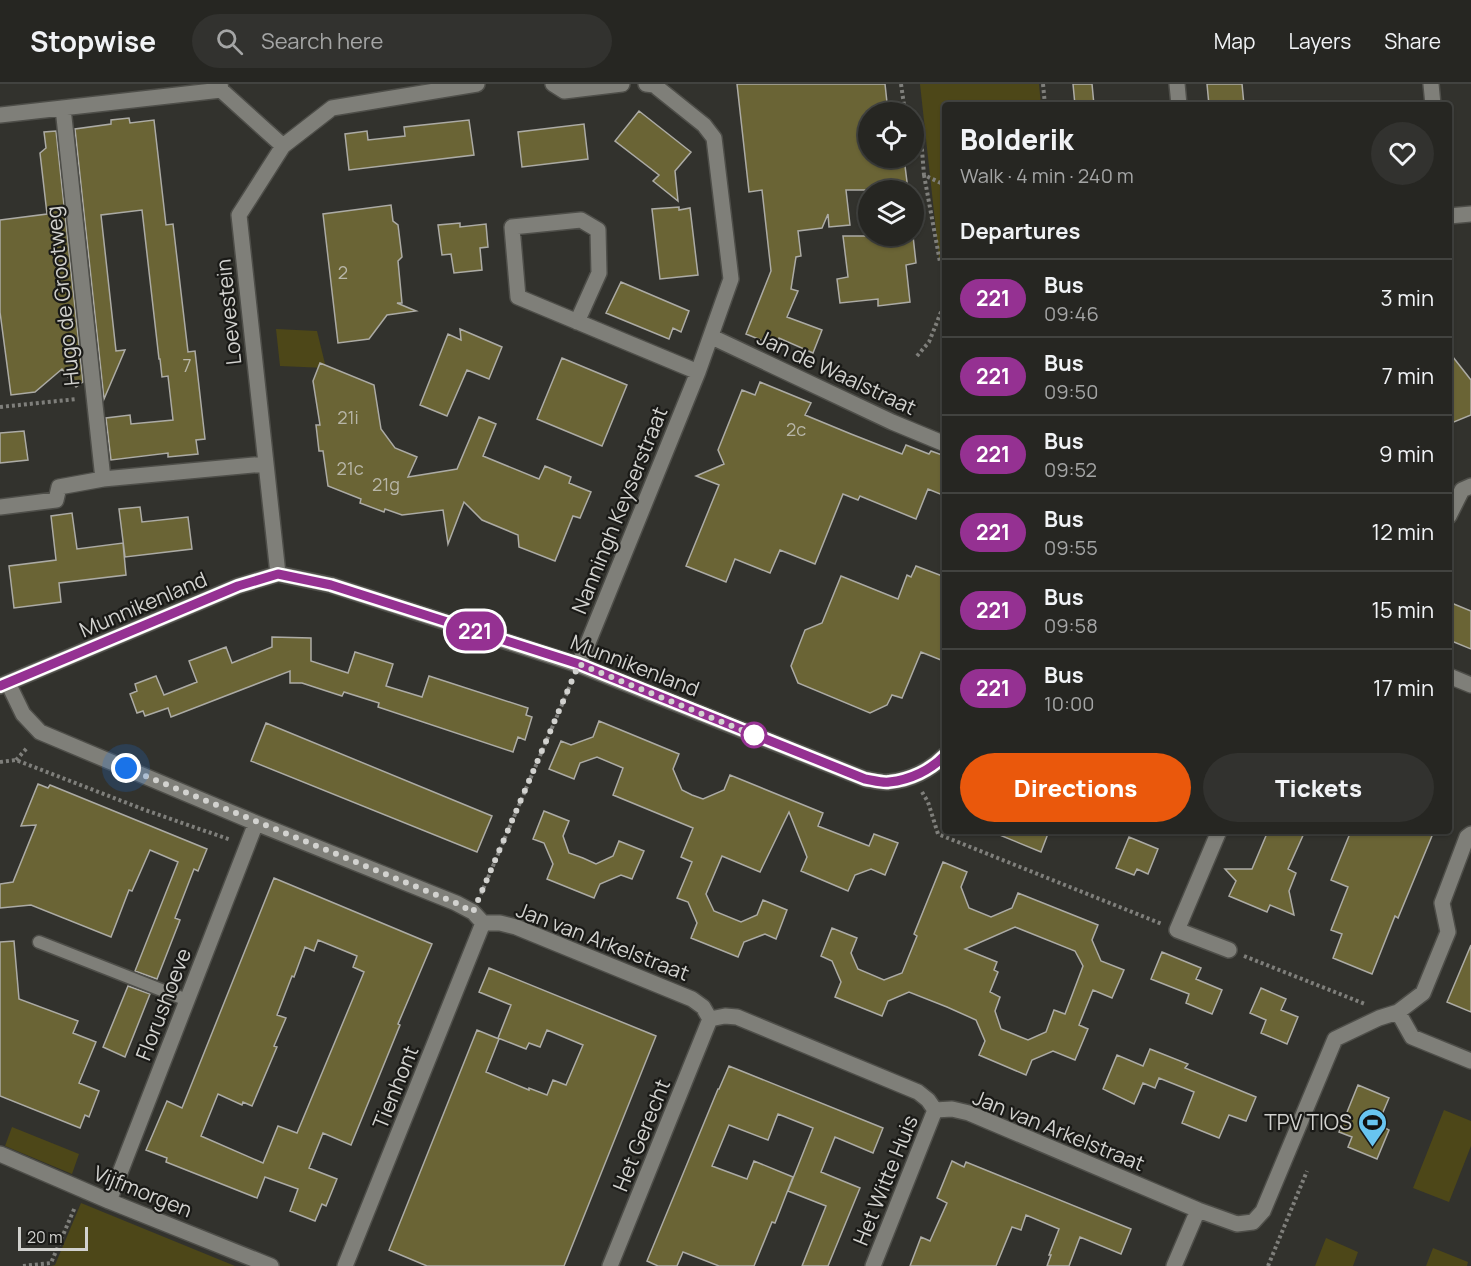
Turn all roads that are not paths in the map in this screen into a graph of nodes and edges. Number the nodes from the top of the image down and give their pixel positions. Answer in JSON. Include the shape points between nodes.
{"nodes":[{"id":1,"x":477,"y":84,"type":"edge"},
{"id":2,"x":554,"y":84,"type":"edge"},
{"id":3,"x":622,"y":84,"type":"edge"},
{"id":4,"x":651,"y":84,"type":"edge"},
{"id":5,"x":1177,"y":84,"type":"edge"},
{"id":6,"x":1431,"y":84,"type":"edge"},
{"id":7,"x":221,"y":87,"type":"edge"},
{"id":8,"x":1179,"y":102,"type":"edge"},
{"id":9,"x":1433,"y":102,"type":"edge"},
{"id":10,"x":63,"y":108,"type":"junction"},
{"id":11,"x":0,"y":115,"type":"edge"},
{"id":12,"x":282,"y":146,"type":"junction"},
{"id":13,"x":1471,"y":214,"type":"edge"},
{"id":14,"x":1452,"y":216,"type":"edge"},
{"id":15,"x":577,"y":321,"type":"junction"},
{"id":16,"x":712,"y":337,"type":"junction"},
{"id":17,"x":699,"y":372,"type":"junction"},
{"id":18,"x":942,"y":443,"type":"edge"},
{"id":19,"x":265,"y":464,"type":"junction"},
{"id":20,"x":103,"y":479,"type":"junction"},
{"id":21,"x":1471,"y":486,"type":"edge"},
{"id":22,"x":0,"y":507,"type":"edge"},
{"id":23,"x":1452,"y":510,"type":"edge"},
{"id":24,"x":278,"y":574,"type":"junction"},
{"id":25,"x":579,"y":664,"type":"junction"},
{"id":26,"x":1452,"y":677,"type":"edge"},
{"id":27,"x":4,"y":684,"type":"edge"},
{"id":28,"x":1471,"y":686,"type":"edge"},
{"id":29,"x":942,"y":758,"type":"edge"},
{"id":30,"x":256,"y":823,"type":"junction"},
{"id":31,"x":1218,"y":834,"type":"edge"},
{"id":32,"x":1471,"y":834,"type":"edge"},
{"id":33,"x":478,"y":917,"type":"junction"},
{"id":34,"x":39,"y":942,"type":"dead end"},
{"id":35,"x":1229,"y":950,"type":"road end"},
{"id":36,"x":187,"y":1000,"type":"junction"},
{"id":37,"x":1398,"y":1012,"type":"junction"},
{"id":38,"x":710,"y":1019,"type":"junction"},
{"id":39,"x":1471,"y":1061,"type":"edge"},
{"id":40,"x":935,"y":1110,"type":"junction"},
{"id":41,"x":0,"y":1154,"type":"edge"},
{"id":42,"x":109,"y":1201,"type":"junction"},
{"id":43,"x":1198,"y":1210,"type":"junction"},
{"id":44,"x":271,"y":1266,"type":"edge"},
{"id":45,"x":345,"y":1266,"type":"edge"},
{"id":46,"x":610,"y":1266,"type":"edge"},
{"id":47,"x":873,"y":1266,"type":"edge"},
{"id":48,"x":1174,"y":1266,"type":"edge"}],
"edges":[{"from":1,"to":12,"type":"street","via":[[332,108]]},
{"from":2,"to":3,"type":"street","via":[[564,91]]},
{"from":4,"to":16,"type":"street","name":"Nanningh Keyserstraat","via":[[704,125],[714,138],[731,279]]},
{"from":5,"to":8,"type":"street"},
{"from":6,"to":9,"type":"street"},
{"from":7,"to":10,"type":"street"},
{"from":7,"to":12,"type":"street"},
{"from":10,"to":11,"type":"street"},
{"from":10,"to":20,"type":"street","name":"Hugo de Grootweg"},
{"from":12,"to":19,"type":"street","name":"Loevestein","via":[[239,215]]},
{"from":13,"to":14,"type":"street"},
{"from":15,"to":15,"type":"street","via":[[599,273],[598,230],[581,220],[513,227],[518,297]]},
{"from":15,"to":17,"type":"street"},
{"from":16,"to":17,"type":"street","name":"Nanningh Keyserstraat"},
{"from":16,"to":18,"type":"street","name":"Jan de Waalstraat"},
{"from":17,"to":25,"type":"street","name":"Nanningh Keyserstraat"},
{"from":19,"to":20,"type":"street"},
{"from":19,"to":24,"type":"street","name":"Loevestein"},
{"from":20,"to":22,"type":"street","via":[[59,487],[56,500]]},
{"from":21,"to":23,"type":"street","via":[[1462,490]]},
{"from":24,"to":25,"type":"street","name":"Munnikenland","via":[[331,585]]},
{"from":24,"to":27,"type":"street","name":"Munnikenland","via":[[238,586]]},
{"from":25,"to":29,"type":"street","name":"Munnikenland","via":[[865,779],[887,783],[912,776]]},
{"from":26,"to":28,"type":"street"},
{"from":27,"to":30,"type":"street","name":"Jan van Arkelstraat","via":[[40,732]]},
{"from":30,"to":33,"type":"street","name":"Jan van Arkelstraat","via":[[456,903]]},
{"from":30,"to":36,"type":"street","name":"Florushoeve"},
{"from":31,"to":35,"type":"street","via":[[1177,930]]},
{"from":32,"to":37,"type":"street","via":[[1442,903],[1448,932],[1423,993]]},
{"from":33,"to":38,"type":"street","name":"Jan van Arkelstraat","via":[[516,927],[692,999]]},
{"from":33,"to":45,"type":"street","name":"Tienhont"},
{"from":34,"to":36,"type":"lane"},
{"from":36,"to":42,"type":"street","name":"Florushoeve"},
{"from":37,"to":39,"type":"street","via":[[1412,1037]]},
{"from":37,"to":43,"type":"street","name":"Jan van Arkelstraat","via":[[1335,1039],[1263,1210],[1253,1222],[1237,1224]]},
{"from":38,"to":40,"type":"street","via":[[737,1017],[918,1092]]},
{"from":38,"to":46,"type":"street","name":"Het Gerecht"},
{"from":40,"to":43,"type":"street","name":"Jan van Arkelstraat","via":[[969,1113]]},
{"from":40,"to":47,"type":"street","name":"Het Witte Huis"},
{"from":41,"to":42,"type":"street","name":"Vijfmorgen"},
{"from":42,"to":44,"type":"street","name":"Vijfmorgen"},
{"from":43,"to":48,"type":"street"}]}
